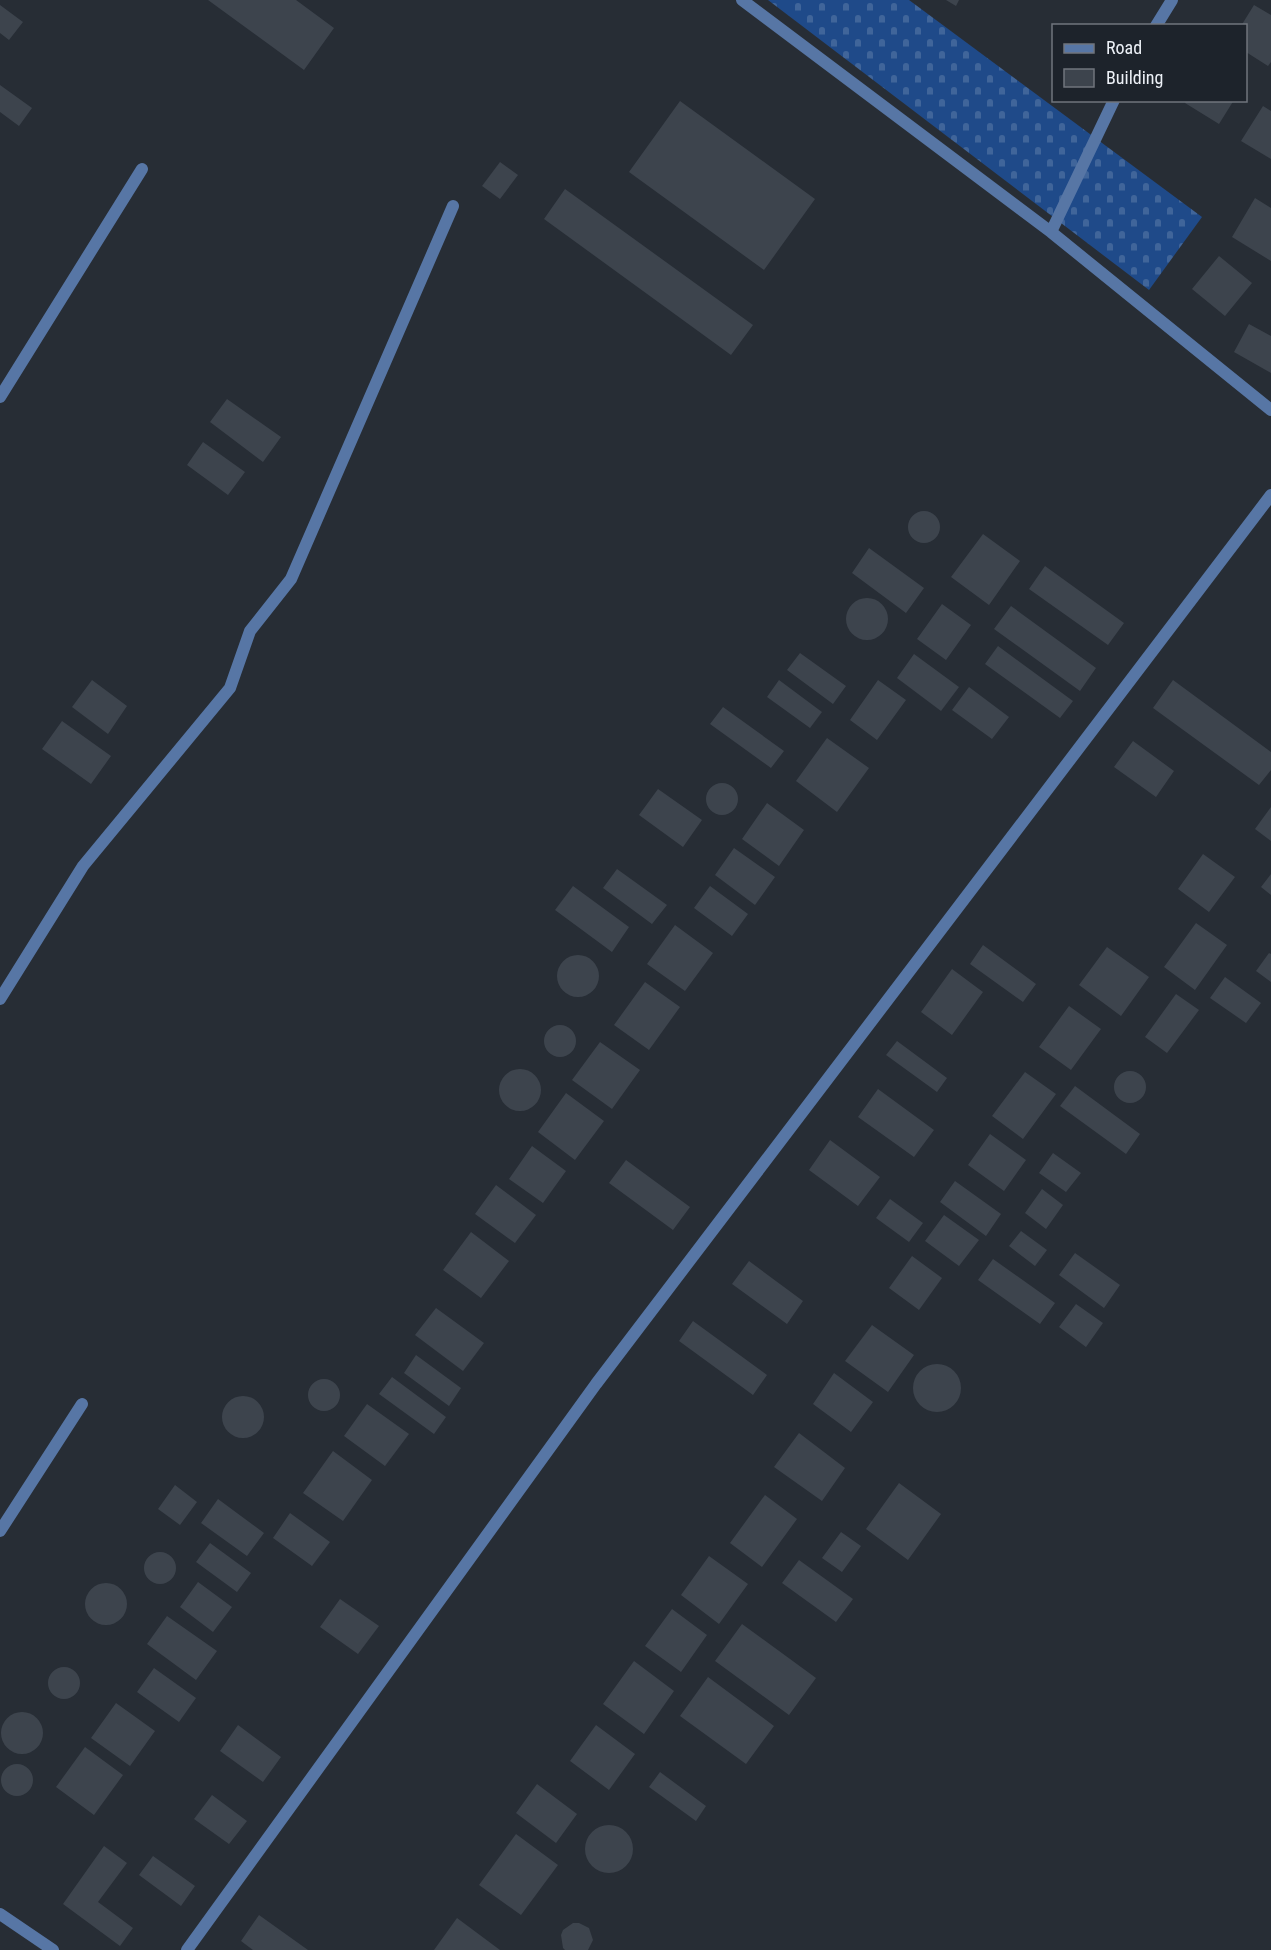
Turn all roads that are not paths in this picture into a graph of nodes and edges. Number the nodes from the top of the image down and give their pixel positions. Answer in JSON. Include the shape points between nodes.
{"nodes":[{"id":1,"x":741,"y":0,"type":"edge"},
{"id":2,"x":1172,"y":0,"type":"edge"},
{"id":3,"x":1157,"y":24,"type":"edge"},
{"id":4,"x":1113,"y":102,"type":"edge"},
{"id":5,"x":142,"y":169,"type":"dead end"},
{"id":6,"x":453,"y":206,"type":"dead end"},
{"id":7,"x":1051,"y":232,"type":"junction"},
{"id":8,"x":0,"y":397,"type":"edge"},
{"id":9,"x":1271,"y":410,"type":"edge"},
{"id":10,"x":1271,"y":495,"type":"edge"},
{"id":11,"x":0,"y":999,"type":"edge"},
{"id":12,"x":82,"y":1404,"type":"dead end"},
{"id":13,"x":0,"y":1531,"type":"edge"},
{"id":14,"x":0,"y":1914,"type":"edge"},
{"id":15,"x":53,"y":1950,"type":"edge"},
{"id":16,"x":187,"y":1950,"type":"edge"}],
"edges":[{"from":1,"to":7,"type":"street"},
{"from":2,"to":3,"type":"street"},
{"from":4,"to":7,"type":"street"},
{"from":5,"to":8,"type":"street"},
{"from":6,"to":11,"type":"street","via":[[291,579],[250,631],[230,688],[83,866]]},
{"from":7,"to":9,"type":"street"},
{"from":10,"to":16,"type":"street","via":[[596,1384]]},
{"from":12,"to":13,"type":"street"},
{"from":14,"to":15,"type":"street"}]}
